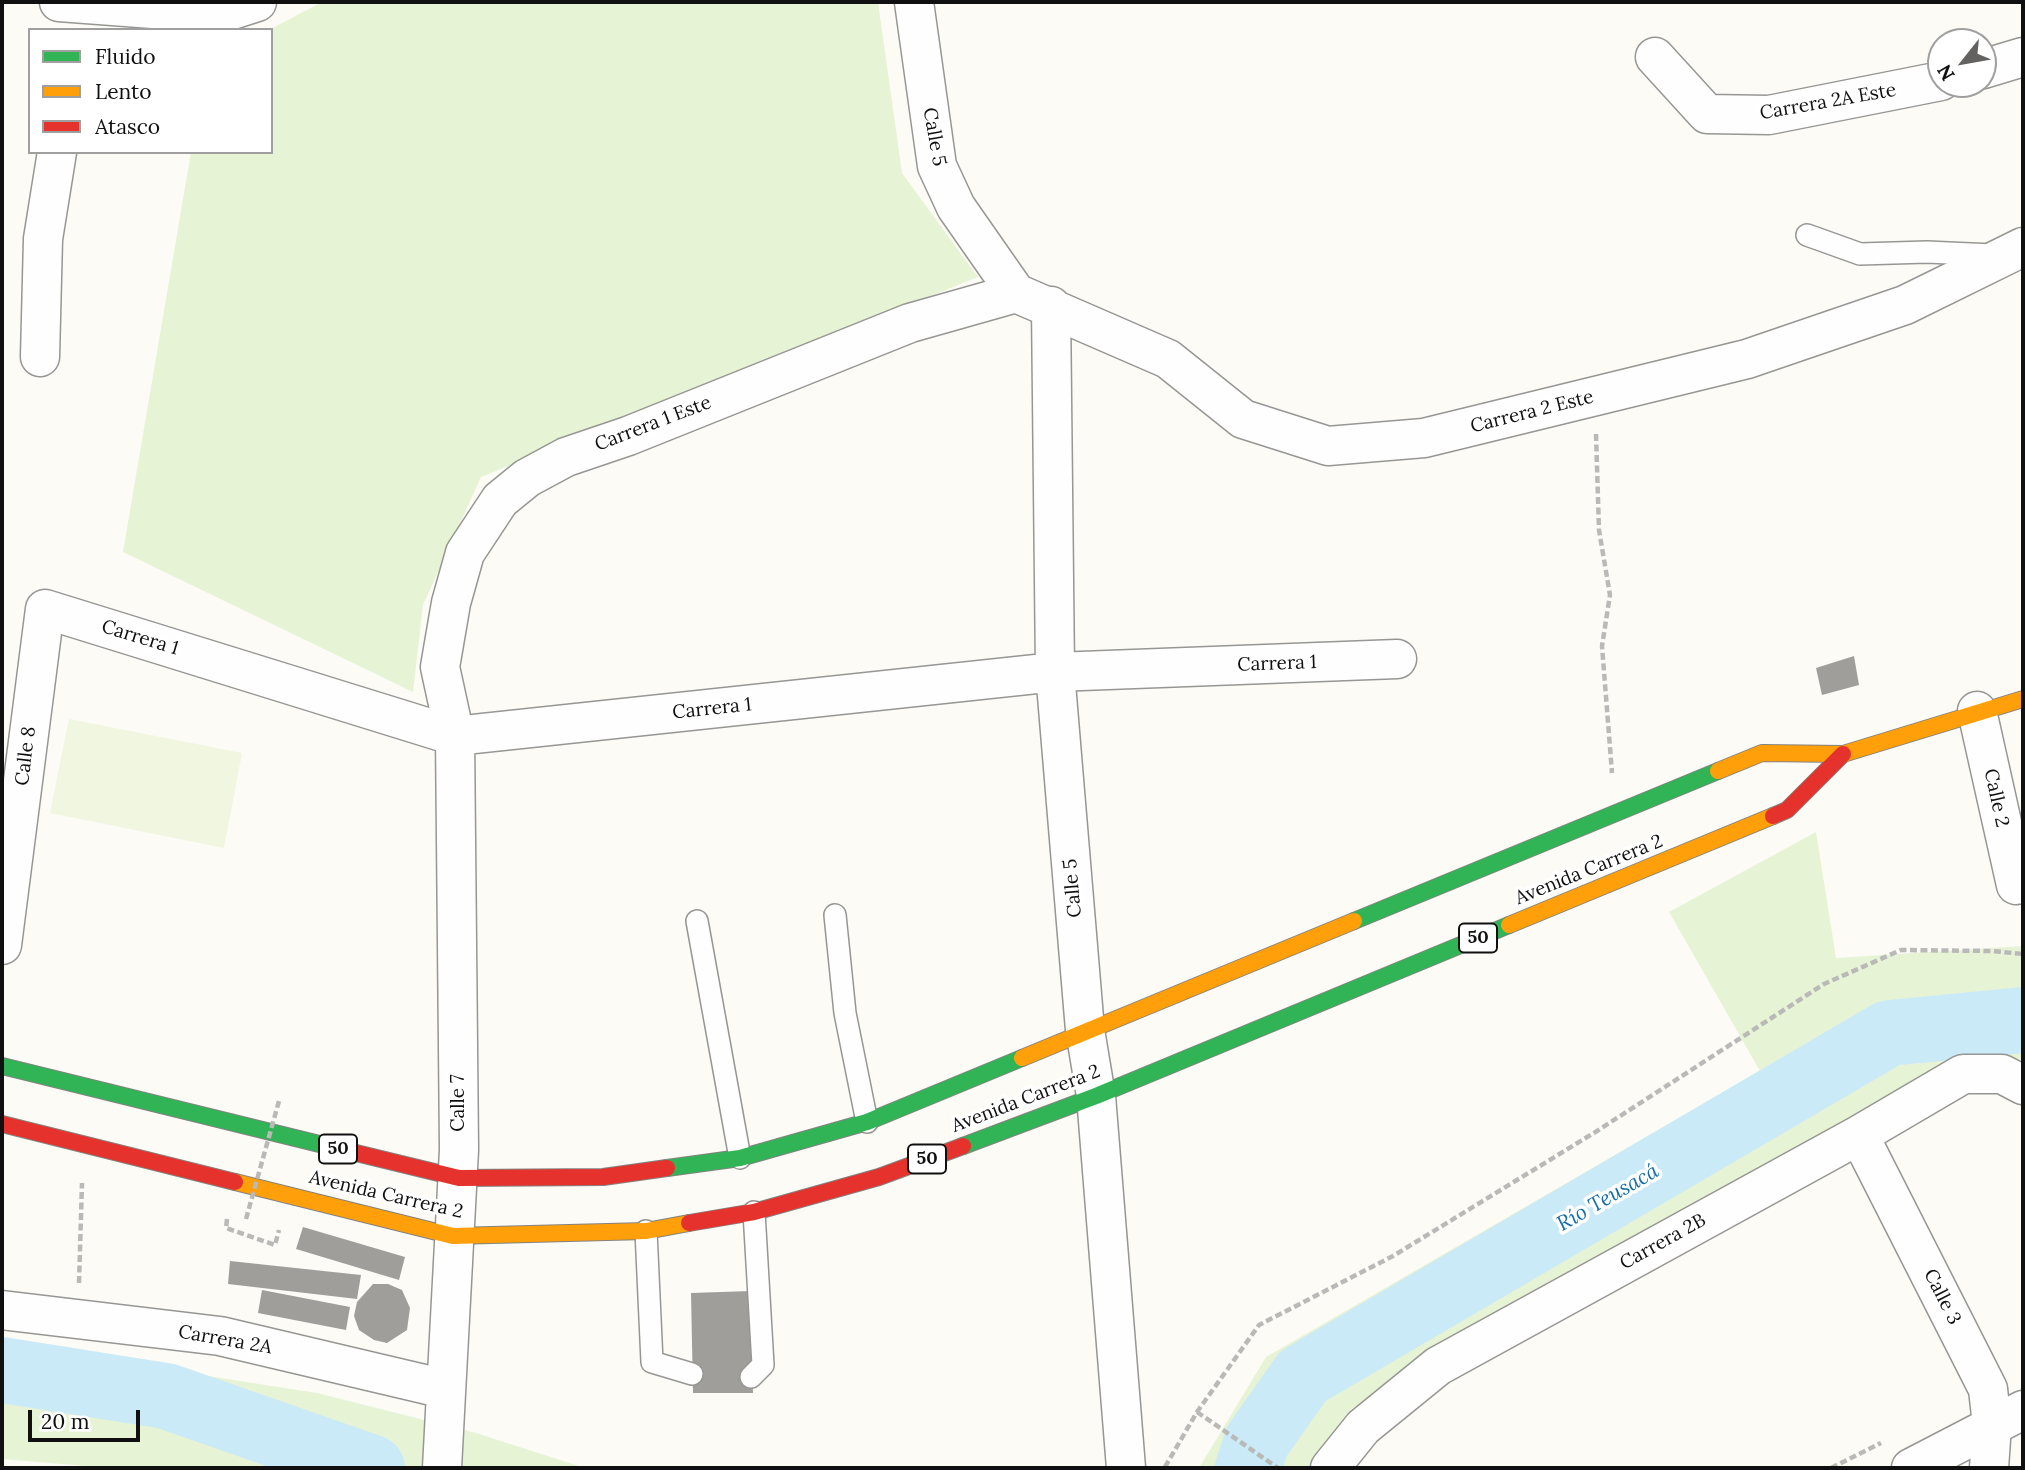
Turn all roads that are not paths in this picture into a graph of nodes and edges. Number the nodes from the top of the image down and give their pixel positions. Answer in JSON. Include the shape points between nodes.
{"nodes":[{"id":1,"x":257,"y":2,"type":"edge"},
{"id":2,"x":914,"y":2,"type":"edge"},
{"id":3,"x":72,"y":12,"type":"edge"},
{"id":4,"x":1655,"y":57,"type":"dead end"},
{"id":5,"x":2023,"y":57,"type":"edge"},
{"id":6,"x":1997,"y":65,"type":"edge"},
{"id":7,"x":1927,"y":84,"type":"edge"},
{"id":8,"x":57,"y":154,"type":"edge"},
{"id":9,"x":1807,"y":234,"type":"dead end"},
{"id":10,"x":2016,"y":251,"type":"edge"},
{"id":11,"x":1016,"y":293,"type":"junction"},
{"id":12,"x":1051,"y":306,"type":"junction"},
{"id":13,"x":40,"y":357,"type":"dead end"},
{"id":14,"x":45,"y":609,"type":"joint"},
{"id":15,"x":1397,"y":659,"type":"dead end"},
{"id":16,"x":1055,"y":672,"type":"junction"},
{"id":17,"x":2023,"y":699,"type":"edge"},
{"id":18,"x":1977,"y":710,"type":"junction"},
{"id":19,"x":455,"y":736,"type":"junction"},
{"id":20,"x":1843,"y":754,"type":"junction"},
{"id":21,"x":2019,"y":884,"type":"edge"},
{"id":22,"x":835,"y":915,"type":"dead end"},
{"id":23,"x":697,"y":921,"type":"dead end"},
{"id":24,"x":2,"y":945,"type":"edge"},
{"id":25,"x":1085,"y":1030,"type":"junction"},
{"id":26,"x":2,"y":1066,"type":"edge"},
{"id":27,"x":2023,"y":1085,"type":"edge"},
{"id":28,"x":1096,"y":1096,"type":"junction"},
{"id":29,"x":867,"y":1122,"type":"junction"},
{"id":30,"x":2,"y":1124,"type":"edge"},
{"id":31,"x":1859,"y":1135,"type":"junction"},
{"id":32,"x":742,"y":1163,"type":"junction"},
{"id":33,"x":459,"y":1178,"type":"junction"},
{"id":34,"x":749,"y":1191,"type":"dead end"},
{"id":35,"x":754,"y":1212,"type":"junction"},
{"id":36,"x":646,"y":1231,"type":"junction"},
{"id":37,"x":453,"y":1236,"type":"junction"},
{"id":38,"x":2,"y":1310,"type":"edge"},
{"id":39,"x":692,"y":1374,"type":"dead end"},
{"id":40,"x":751,"y":1377,"type":"dead end"},
{"id":41,"x":445,"y":1389,"type":"junction"},
{"id":42,"x":2008,"y":1417,"type":"edge"},
{"id":43,"x":447,"y":1467,"type":"edge"},
{"id":44,"x":1126,"y":1468,"type":"edge"},
{"id":45,"x":1330,"y":1468,"type":"edge"},
{"id":46,"x":1911,"y":1468,"type":"edge"},
{"id":47,"x":1989,"y":1468,"type":"edge"}],
"edges":[{"from":1,"to":3,"type":"street","via":[[220,14]]},
{"from":2,"to":11,"type":"street","name":"Calle 5","via":[[937,166],[956,207]]},
{"from":4,"to":7,"type":"street","name":"Carrera 2A Este","via":[[1707,114],[1769,115]]},
{"from":5,"to":6,"type":"street"},
{"from":8,"to":13,"type":"street","via":[[43,239]]},
{"from":9,"to":10,"type":"lane","via":[[1860,254]]},
{"from":10,"to":12,"type":"street","name":"Carrera 2 Este","via":[[1892,310],[1747,359],[1424,438],[1328,446],[1244,419],[1168,359]]},
{"from":11,"to":12,"type":"street"},
{"from":11,"to":19,"type":"street","name":"Carrera 1 Este","via":[[910,323],[566,457],[527,478],[500,500],[481,526],[465,553],[451,603],[440,667]]},
{"from":12,"to":16,"type":"street","name":"Calle 5"},
{"from":14,"to":19,"type":"street","name":"Carrera 1"},
{"from":14,"to":24,"type":"street","name":"Calle 8"},
{"from":15,"to":16,"type":"street","name":"Carrera 1"},
{"from":16,"to":19,"type":"street","name":"Carrera 1"},
{"from":16,"to":25,"type":"street","name":"Calle 5"},
{"from":17,"to":18,"type":"main road","name":"Avenida Carrera 2","number":"50"},
{"from":18,"to":20,"type":"main road","name":"Avenida Carrera 2","number":"50"},
{"from":18,"to":21,"type":"street","name":"Calle 2"},
{"from":19,"to":33,"type":"street","name":"Calle 7"},
{"from":20,"to":25,"type":"main road","name":"Avenida Carrera 2","number":"50","via":[[1762,753]]},
{"from":20,"to":28,"type":"main road","name":"Avenida Carrera 2","number":"50","via":[[1787,810]]},
{"from":22,"to":29,"type":"lane","via":[[845,1013]]},
{"from":23,"to":32,"type":"lane"},
{"from":25,"to":28,"type":"street","name":"Calle 5"},
{"from":25,"to":29,"type":"main road","name":"Avenida Carrera 2","number":"50"},
{"from":26,"to":33,"type":"main road","name":"Avenida Carrera 2","number":"50"},
{"from":27,"to":31,"type":"street","name":"Carrera 2B","via":[[2002,1074],[1963,1074]]},
{"from":28,"to":35,"type":"main road","name":"Avenida Carrera 2","number":"50","via":[[879,1177]]},
{"from":28,"to":44,"type":"street","name":"Calle 5"},
{"from":29,"to":32,"type":"main road","name":"Avenida Carrera 2","number":"50"},
{"from":30,"to":37,"type":"main road","name":"Avenida Carrera 2","number":"50"},
{"from":31,"to":42,"type":"street","name":"Calle 3","via":[[1988,1389]]},
{"from":31,"to":45,"type":"street","name":"Carrera 2B","via":[[1438,1366],[1363,1427]]},
{"from":32,"to":33,"type":"main road","name":"Avenida Carrera 2","number":"50","via":[[603,1177]]},
{"from":33,"to":37,"type":"street","name":"Calle 7"},
{"from":34,"to":35,"type":"main road"},
{"from":35,"to":36,"type":"main road","name":"Avenida Carrera 2","number":"50"},
{"from":35,"to":40,"type":"lane","via":[[764,1365]]},
{"from":36,"to":37,"type":"main road","name":"Avenida Carrera 2","number":"50"},
{"from":36,"to":39,"type":"lane","via":[[652,1362]]},
{"from":37,"to":41,"type":"street","name":"Calle 7"},
{"from":38,"to":41,"type":"street","name":"Carrera 2A","via":[[220,1336]]},
{"from":41,"to":43,"type":"street","name":"Calle 7"},
{"from":42,"to":46,"type":"street"},
{"from":42,"to":47,"type":"street","name":"Calle 3"}]}
